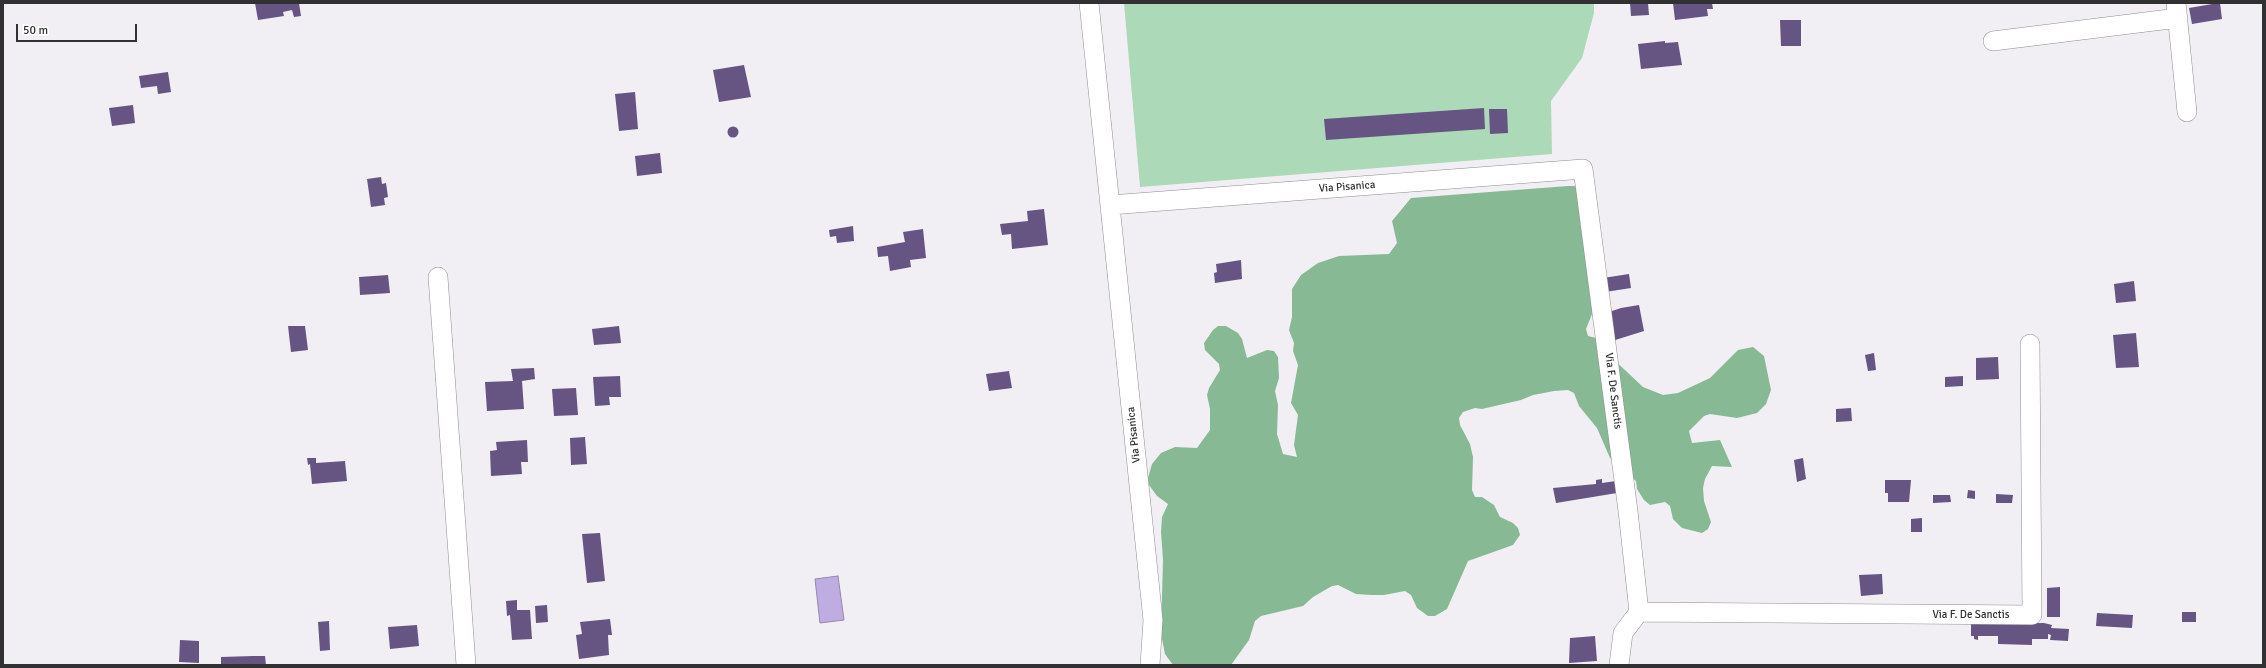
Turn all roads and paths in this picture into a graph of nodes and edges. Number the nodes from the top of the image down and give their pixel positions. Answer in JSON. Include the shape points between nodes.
{"nodes":[{"id":1,"x":1089,"y":3,"type":"edge"},
{"id":2,"x":2177,"y":10,"type":"edge"},
{"id":3,"x":1993,"y":41,"type":"dead end"},
{"id":4,"x":2187,"y":112,"type":"dead end"},
{"id":5,"x":1584,"y":169,"type":"joint"},
{"id":6,"x":1110,"y":206,"type":"junction"},
{"id":7,"x":438,"y":277,"type":"dead end"},
{"id":8,"x":2030,"y":344,"type":"dead end"},
{"id":9,"x":1639,"y":612,"type":"junction"},
{"id":10,"x":466,"y":665,"type":"edge"},
{"id":11,"x":1150,"y":665,"type":"edge"},
{"id":12,"x":1619,"y":665,"type":"edge"}],
"edges":[{"from":1,"to":6,"type":"street","name":"Via Pisanica"},
{"from":2,"to":3,"type":"street"},
{"from":2,"to":4,"type":"street"},
{"from":5,"to":6,"type":"street","name":"Via Pisanica"},
{"from":5,"to":9,"type":"street","name":"Via F. De Sanctis"},
{"from":6,"to":11,"type":"street","name":"Via Pisanica","via":[[1153,620]]},
{"from":7,"to":10,"type":"street"},
{"from":8,"to":9,"type":"street","name":"Via F. De Sanctis","via":[[2032,615]]},
{"from":9,"to":12,"type":"street","via":[[1624,633]]}]}
